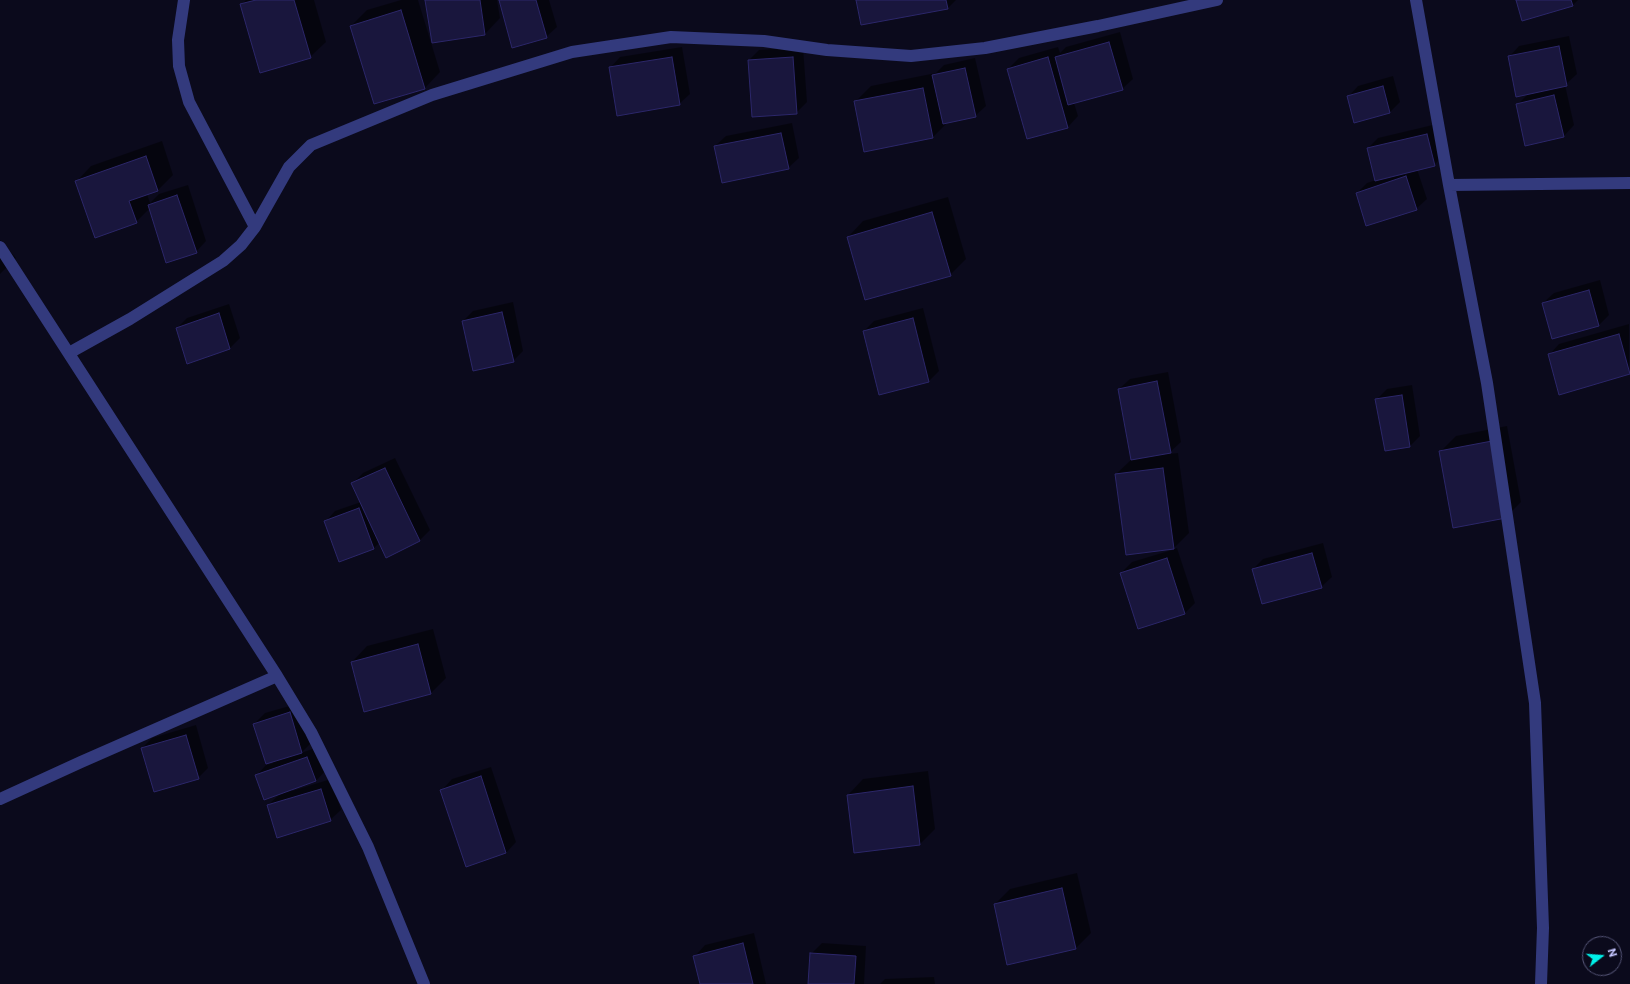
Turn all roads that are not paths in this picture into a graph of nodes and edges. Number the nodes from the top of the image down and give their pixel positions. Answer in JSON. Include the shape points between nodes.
{"nodes":[{"id":1,"x":184,"y":0,"type":"edge"},
{"id":2,"x":1217,"y":0,"type":"edge"},
{"id":3,"x":1416,"y":0,"type":"edge"},
{"id":4,"x":1630,"y":183,"type":"edge"},
{"id":5,"x":1449,"y":185,"type":"junction"},
{"id":6,"x":255,"y":227,"type":"junction"},
{"id":7,"x":0,"y":247,"type":"edge"},
{"id":8,"x":69,"y":353,"type":"junction"},
{"id":9,"x":276,"y":676,"type":"junction"},
{"id":10,"x":0,"y":799,"type":"edge"},
{"id":11,"x":424,"y":984,"type":"edge"},
{"id":12,"x":1541,"y":984,"type":"edge"}],
"edges":[{"from":1,"to":6,"type":"street","via":[[178,40],[179,66],[188,102]]},
{"from":2,"to":6,"type":"street","via":[[985,48],[911,56],[827,50],[764,41],[671,37],[572,52],[432,95],[311,144],[289,167]]},
{"from":3,"to":5,"type":"street"},
{"from":4,"to":5,"type":"street"},
{"from":5,"to":12,"type":"street","via":[[1487,383],[1535,702],[1543,928]]},
{"from":6,"to":8,"type":"street","via":[[241,245],[223,261],[130,319]]},
{"from":7,"to":8,"type":"street"},
{"from":8,"to":9,"type":"street"},
{"from":9,"to":10,"type":"street"},
{"from":9,"to":11,"type":"street","via":[[311,732],[368,847]]}]}
